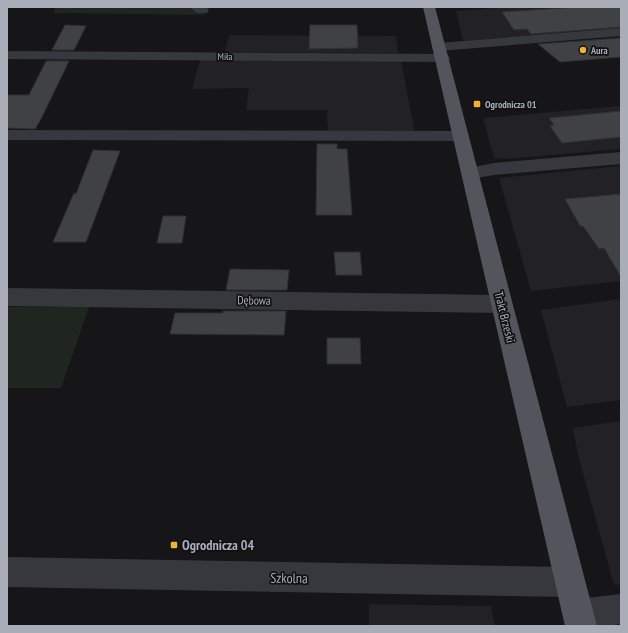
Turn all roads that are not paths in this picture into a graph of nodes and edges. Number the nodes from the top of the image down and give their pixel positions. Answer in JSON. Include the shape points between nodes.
{"nodes":[{"id":1,"x":429,"y":7,"type":"edge"},
{"id":2,"x":621,"y":32,"type":"edge"},
{"id":3,"x":441,"y":53,"type":"junction"},
{"id":4,"x":7,"y":55,"type":"edge"},
{"id":5,"x":7,"y":135,"type":"edge"},
{"id":6,"x":462,"y":136,"type":"junction"},
{"id":7,"x":621,"y":158,"type":"edge"},
{"id":8,"x":470,"y":173,"type":"junction"},
{"id":9,"x":7,"y":297,"type":"edge"},
{"id":10,"x":501,"y":304,"type":"junction"},
{"id":11,"x":7,"y":572,"type":"edge"},
{"id":12,"x":570,"y":582,"type":"junction"},
{"id":13,"x":621,"y":609,"type":"edge"},
{"id":14,"x":580,"y":620,"type":"edge"}],
"edges":[{"from":1,"to":3,"type":"main road","name":"Trakt Brzeski"},
{"from":2,"to":3,"type":"street","name":"Miła"},
{"from":3,"to":4,"type":"street","name":"Miła"},
{"from":3,"to":6,"type":"main road","name":"Trakt Brzeski"},
{"from":5,"to":6,"type":"street"},
{"from":6,"to":8,"type":"main road","name":"Trakt Brzeski"},
{"from":7,"to":8,"type":"street"},
{"from":8,"to":10,"type":"main road","name":"Trakt Brzeski"},
{"from":9,"to":10,"type":"street","name":"Dębowa"},
{"from":10,"to":12,"type":"main road","name":"Trakt Brzeski"},
{"from":11,"to":12,"type":"street","name":"Szkolna"},
{"from":12,"to":14,"type":"main road","name":"Trakt Brzeski"},
{"from":13,"to":14,"type":"street"}]}
